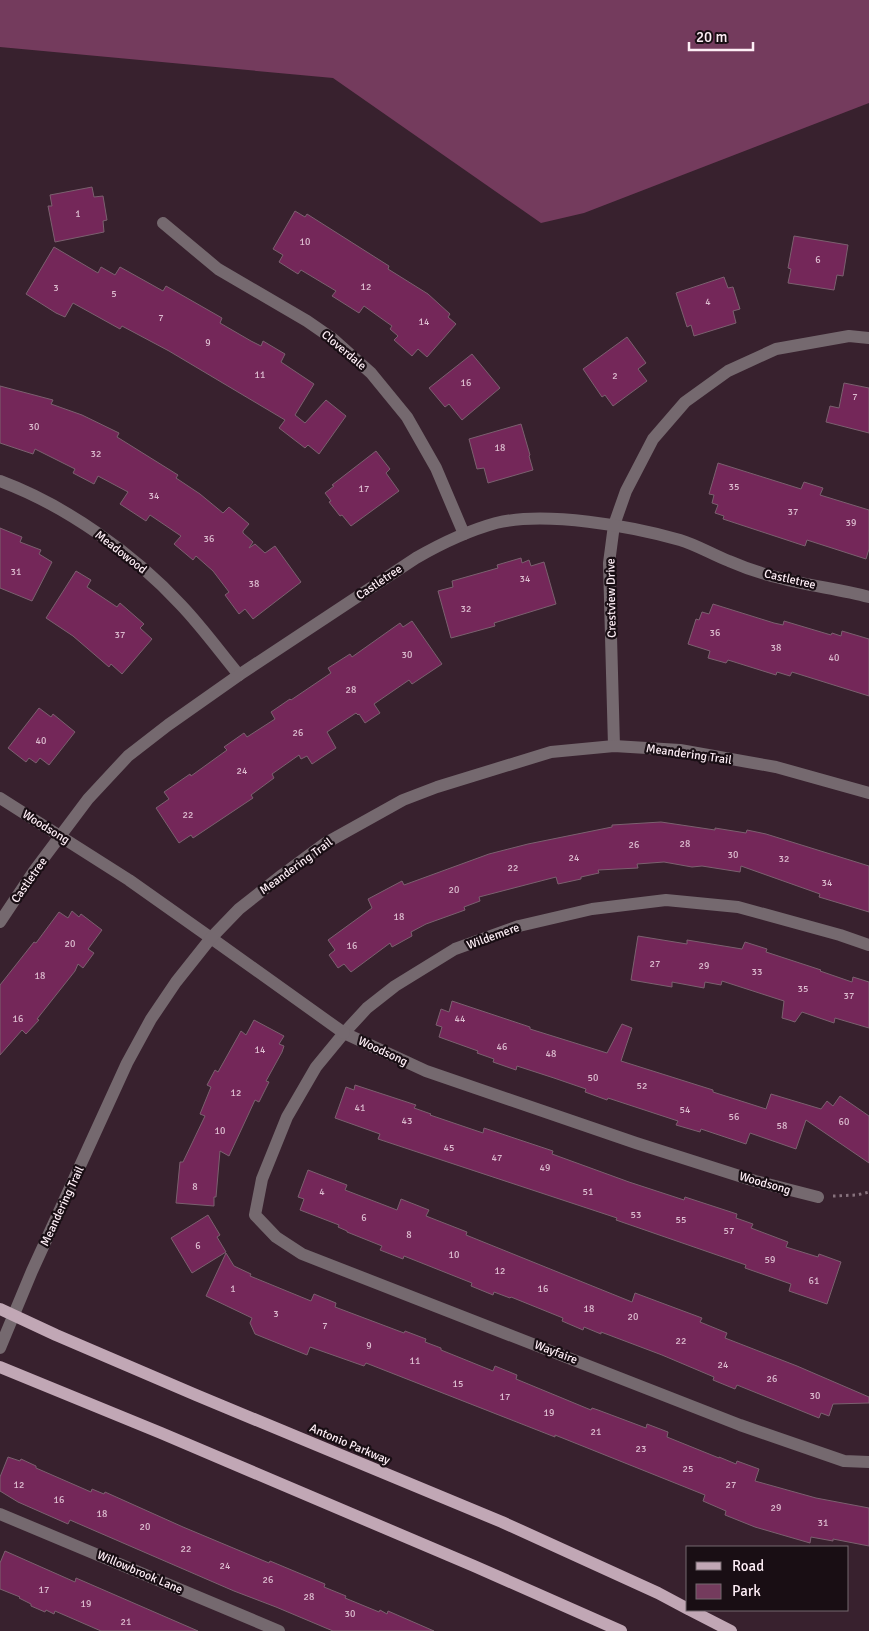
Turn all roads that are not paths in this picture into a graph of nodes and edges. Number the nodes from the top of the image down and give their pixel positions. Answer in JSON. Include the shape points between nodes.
{"nodes":[{"id":1,"x":163,"y":223,"type":"dead end"},
{"id":2,"x":869,"y":338,"type":"edge"},
{"id":3,"x":0,"y":482,"type":"edge"},
{"id":4,"x":614,"y":526,"type":"junction"},
{"id":5,"x":464,"y":534,"type":"junction"},
{"id":6,"x":869,"y":597,"type":"edge"},
{"id":7,"x":239,"y":675,"type":"junction"},
{"id":8,"x":614,"y":746,"type":"junction"},
{"id":9,"x":869,"y":793,"type":"edge"},
{"id":10,"x":0,"y":798,"type":"edge"},
{"id":11,"x":60,"y":836,"type":"junction"},
{"id":12,"x":0,"y":922,"type":"edge"},
{"id":13,"x":211,"y":938,"type":"junction"},
{"id":14,"x":869,"y":945,"type":"edge"},
{"id":15,"x":344,"y":1033,"type":"junction"},
{"id":16,"x":818,"y":1197,"type":"road end"},
{"id":17,"x":255,"y":1215,"type":"joint"},
{"id":18,"x":0,"y":1309,"type":"edge"},
{"id":19,"x":14,"y":1315,"type":"junction"},
{"id":20,"x":0,"y":1348,"type":"edge"},
{"id":21,"x":0,"y":1367,"type":"edge"},
{"id":22,"x":869,"y":1462,"type":"edge"},
{"id":23,"x":0,"y":1514,"type":"edge"},
{"id":24,"x":686,"y":1607,"type":"edge"},
{"id":25,"x":693,"y":1611,"type":"edge"},
{"id":26,"x":614,"y":1630,"type":"edge"},
{"id":27,"x":279,"y":1631,"type":"edge"},
{"id":28,"x":731,"y":1631,"type":"edge"}],
"edges":[{"from":1,"to":5,"type":"street","name":"Cloverdale","via":[[218,269],[307,321],[371,373],[407,417],[436,468]]},
{"from":2,"to":4,"type":"street","name":"Crestview Drive","via":[[850,336],[776,349],[728,370],[685,402],[652,439],[626,491]]},
{"from":3,"to":7,"type":"street","name":"Meadowood","via":[[23,490],[82,523],[136,561],[181,604]]},
{"from":4,"to":5,"type":"street","name":"Castletree","via":[[530,519],[498,523]]},
{"from":4,"to":6,"type":"street","name":"Castletree","via":[[682,540],[732,563],[780,578]]},
{"from":4,"to":8,"type":"street","name":"Crestview Drive","via":[[609,563]]},
{"from":5,"to":7,"type":"street","name":"Castletree","via":[[416,558]]},
{"from":7,"to":11,"type":"street","name":"Castletree","via":[[128,756],[88,799]]},
{"from":8,"to":9,"type":"street","name":"Meandering Trail","via":[[680,750],[776,767]]},
{"from":8,"to":13,"type":"street","name":"Meandering Trail","via":[[551,752],[402,800],[324,844],[239,910]]},
{"from":10,"to":11,"type":"street","name":"Woodsong"},
{"from":11,"to":12,"type":"street","name":"Castletree"},
{"from":11,"to":13,"type":"street","name":"Woodsong"},
{"from":13,"to":15,"type":"street","name":"Woodsong"},
{"from":13,"to":19,"type":"street","name":"Meandering Trail","via":[[151,1018],[127,1063]]},
{"from":14,"to":15,"type":"street","name":"Wildemere","via":[[738,907],[666,900],[592,909],[519,926],[455,950],[395,986],[367,1008]]},
{"from":15,"to":16,"type":"street","name":"Woodsong","via":[[426,1071],[636,1143],[755,1181]]},
{"from":15,"to":17,"type":"street","name":"Wildemere","via":[[316,1067],[287,1117],[262,1178]]},
{"from":17,"to":22,"type":"street","name":"Wayfaire","via":[[276,1237],[302,1254],[740,1425],[844,1461]]},
{"from":18,"to":19,"type":"main road","name":"Antonio Parkway"},
{"from":19,"to":20,"type":"street","name":"Meandering Trail"},
{"from":19,"to":24,"type":"main road","name":"Antonio Parkway","via":[[196,1395],[502,1522]]},
{"from":21,"to":26,"type":"main road","via":[[286,1486]]},
{"from":23,"to":27,"type":"street","name":"Willowbrook Lane"},
{"from":25,"to":28,"type":"main road","name":"Antonio Parkway"}]}
